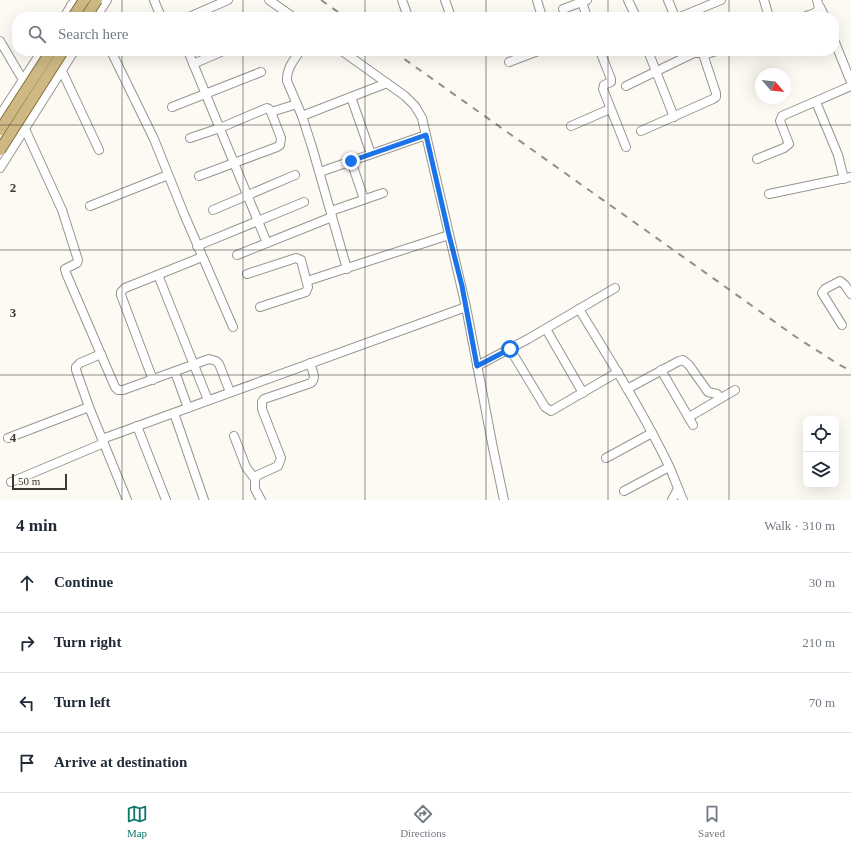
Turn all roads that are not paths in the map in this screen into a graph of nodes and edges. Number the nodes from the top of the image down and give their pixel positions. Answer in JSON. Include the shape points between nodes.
{"nodes":[{"id":1,"x":84,"y":0,"type":"edge"},
{"id":2,"x":97,"y":0,"type":"edge"},
{"id":3,"x":107,"y":0,"type":"edge"},
{"id":4,"x":154,"y":0,"type":"edge"},
{"id":5,"x":228,"y":0,"type":"edge"},
{"id":6,"x":269,"y":0,"type":"edge"},
{"id":7,"x":402,"y":0,"type":"edge"},
{"id":8,"x":445,"y":0,"type":"edge"},
{"id":9,"x":537,"y":0,"type":"edge"},
{"id":10,"x":628,"y":0,"type":"edge"},
{"id":11,"x":668,"y":0,"type":"edge"},
{"id":12,"x":721,"y":0,"type":"edge"},
{"id":13,"x":764,"y":0,"type":"edge"},
{"id":14,"x":585,"y":1,"type":"edge"},
{"id":15,"x":73,"y":2,"type":"edge"},
{"id":16,"x":818,"y":3,"type":"edge"},
{"id":17,"x":563,"y":9,"type":"dead end"},
{"id":18,"x":67,"y":12,"type":"edge"},
{"id":19,"x":76,"y":12,"type":"edge"},
{"id":20,"x":85,"y":12,"type":"edge"},
{"id":21,"x":89,"y":12,"type":"edge"},
{"id":22,"x":99,"y":12,"type":"edge"},
{"id":23,"x":159,"y":12,"type":"edge"},
{"id":24,"x":200,"y":12,"type":"edge"},
{"id":25,"x":286,"y":12,"type":"edge"},
{"id":26,"x":406,"y":12,"type":"edge"},
{"id":27,"x":449,"y":12,"type":"edge"},
{"id":28,"x":541,"y":12,"type":"edge"},
{"id":29,"x":586,"y":12,"type":"edge"},
{"id":30,"x":634,"y":12,"type":"edge"},
{"id":31,"x":673,"y":12,"type":"edge"},
{"id":32,"x":692,"y":12,"type":"edge"},
{"id":33,"x":768,"y":12,"type":"edge"},
{"id":34,"x":816,"y":12,"type":"edge"},
{"id":35,"x":822,"y":12,"type":"edge"},
{"id":36,"x":0,"y":42,"type":"edge"},
{"id":37,"x":839,"y":52,"type":"edge"},
{"id":38,"x":38,"y":56,"type":"edge"},
{"id":39,"x":44,"y":56,"type":"edge"},
{"id":40,"x":48,"y":56,"type":"edge"},
{"id":41,"x":60,"y":56,"type":"edge"},
{"id":42,"x":71,"y":56,"type":"edge"},
{"id":43,"x":113,"y":56,"type":"edge"},
{"id":44,"x":190,"y":56,"type":"edge"},
{"id":45,"x":212,"y":56,"type":"edge"},
{"id":46,"x":297,"y":56,"type":"edge"},
{"id":47,"x":349,"y":56,"type":"edge"},
{"id":48,"x":525,"y":56,"type":"edge"},
{"id":49,"x":602,"y":56,"type":"edge"},
{"id":50,"x":650,"y":56,"type":"edge"},
{"id":51,"x":688,"y":56,"type":"edge"},
{"id":52,"x":705,"y":56,"type":"edge"},
{"id":53,"x":509,"y":62,"type":"dead end"},
{"id":54,"x":194,"y":64,"type":"junction"},
{"id":55,"x":62,"y":70,"type":"junction"},
{"id":56,"x":261,"y":72,"type":"dead end"},
{"id":57,"x":656,"y":72,"type":"junction"},
{"id":58,"x":23,"y":80,"type":"junction"},
{"id":59,"x":851,"y":82,"type":"edge"},
{"id":60,"x":387,"y":83,"type":"junction"},
{"id":61,"x":626,"y":86,"type":"dead end"},
{"id":62,"x":851,"y":86,"type":"edge"},
{"id":63,"x":206,"y":93,"type":"junction"},
{"id":64,"x":351,"y":97,"type":"junction"},
{"id":65,"x":816,"y":102,"type":"junction"},
{"id":66,"x":297,"y":104,"type":"junction"},
{"id":67,"x":172,"y":107,"type":"dead end"},
{"id":68,"x":610,"y":109,"type":"junction"},
{"id":69,"x":271,"y":112,"type":"junction"},
{"id":70,"x":1,"y":114,"type":"edge"},
{"id":71,"x":302,"y":116,"type":"junction"},
{"id":72,"x":674,"y":117,"type":"junction"},
{"id":73,"x":571,"y":126,"type":"dead end"},
{"id":74,"x":220,"y":128,"type":"junction"},
{"id":75,"x":26,"y":129,"type":"junction"},
{"id":76,"x":0,"y":130,"type":"edge"},
{"id":77,"x":641,"y":130,"type":"dead end"},
{"id":78,"x":426,"y":135,"type":"junction"},
{"id":79,"x":190,"y":138,"type":"dead end"},
{"id":80,"x":626,"y":147,"type":"dead end"},
{"id":81,"x":0,"y":150,"type":"edge"},
{"id":82,"x":99,"y":150,"type":"dead end"},
{"id":83,"x":371,"y":154,"type":"junction"},
{"id":84,"x":757,"y":159,"type":"dead end"},
{"id":85,"x":351,"y":161,"type":"junction"},
{"id":86,"x":234,"y":163,"type":"junction"},
{"id":87,"x":0,"y":168,"type":"edge"},
{"id":88,"x":320,"y":172,"type":"junction"},
{"id":89,"x":168,"y":176,"type":"junction"},
{"id":90,"x":199,"y":176,"type":"dead end"},
{"id":91,"x":295,"y":176,"type":"dead end"},
{"id":92,"x":847,"y":178,"type":"edge"},
{"id":93,"x":382,"y":193,"type":"dead end"},
{"id":94,"x":769,"y":194,"type":"dead end"},
{"id":95,"x":247,"y":195,"type":"junction"},
{"id":96,"x":364,"y":199,"type":"junction"},
{"id":97,"x":304,"y":202,"type":"dead end"},
{"id":98,"x":90,"y":206,"type":"dead end"},
{"id":99,"x":213,"y":210,"type":"dead end"},
{"id":100,"x":331,"y":214,"type":"junction"},
{"id":101,"x":258,"y":221,"type":"junction"},
{"id":102,"x":449,"y":235,"type":"junction"},
{"id":103,"x":267,"y":243,"type":"junction"},
{"id":104,"x":197,"y":246,"type":"junction"},
{"id":105,"x":237,"y":255,"type":"dead end"},
{"id":106,"x":202,"y":257,"type":"junction"},
{"id":107,"x":347,"y":269,"type":"junction"},
{"id":108,"x":247,"y":274,"type":"dead end"},
{"id":109,"x":158,"y":275,"type":"junction"},
{"id":110,"x":307,"y":282,"type":"junction"},
{"id":111,"x":615,"y":288,"type":"dead end"},
{"id":112,"x":851,"y":294,"type":"edge"},
{"id":113,"x":260,"y":307,"type":"dead end"},
{"id":114,"x":466,"y":307,"type":"junction"},
{"id":115,"x":579,"y":309,"type":"junction"},
{"id":116,"x":842,"y":325,"type":"dead end"},
{"id":117,"x":233,"y":327,"type":"dead end"},
{"id":118,"x":546,"y":329,"type":"junction"},
{"id":119,"x":510,"y":349,"type":"junction"},
{"id":120,"x":101,"y":354,"type":"junction"},
{"id":121,"x":310,"y":363,"type":"junction"},
{"id":122,"x":194,"y":365,"type":"junction"},
{"id":123,"x":477,"y":366,"type":"junction"},
{"id":124,"x":661,"y":370,"type":"junction"},
{"id":125,"x":175,"y":372,"type":"junction"},
{"id":126,"x":618,"y":372,"type":"junction"},
{"id":127,"x":154,"y":380,"type":"junction"},
{"id":128,"x":627,"y":388,"type":"junction"},
{"id":129,"x":735,"y":390,"type":"dead end"},
{"id":130,"x":230,"y":392,"type":"junction"},
{"id":131,"x":584,"y":393,"type":"junction"},
{"id":132,"x":721,"y":398,"type":"junction"},
{"id":133,"x":208,"y":400,"type":"junction"},
{"id":134,"x":89,"y":406,"type":"junction"},
{"id":135,"x":188,"y":408,"type":"junction"},
{"id":136,"x":174,"y":413,"type":"junction"},
{"id":137,"x":689,"y":418,"type":"junction"},
{"id":138,"x":693,"y":425,"type":"dead end"},
{"id":139,"x":136,"y":426,"type":"junction"},
{"id":140,"x":652,"y":433,"type":"junction"},
{"id":141,"x":234,"y":436,"type":"dead end"},
{"id":142,"x":8,"y":438,"type":"dead end"},
{"id":143,"x":103,"y":441,"type":"junction"},
{"id":144,"x":606,"y":458,"type":"dead end"},
{"id":145,"x":669,"y":467,"type":"junction"},
{"id":146,"x":255,"y":479,"type":"junction"},
{"id":147,"x":11,"y":482,"type":"dead end"},
{"id":148,"x":678,"y":489,"type":"junction"},
{"id":149,"x":624,"y":491,"type":"dead end"},
{"id":150,"x":127,"y":500,"type":"edge"},
{"id":151,"x":166,"y":500,"type":"edge"},
{"id":152,"x":204,"y":500,"type":"edge"},
{"id":153,"x":261,"y":500,"type":"edge"},
{"id":154,"x":504,"y":500,"type":"edge"},
{"id":155,"x":672,"y":500,"type":"edge"},
{"id":156,"x":683,"y":500,"type":"edge"}],
"edges":[{"from":1,"to":19,"type":"main road","bridge":true},
{"from":2,"to":21,"type":"main road","bridge":true},
{"from":3,"to":22,"type":"street"},
{"from":4,"to":23,"type":"street"},
{"from":5,"to":24,"type":"street"},
{"from":6,"to":25,"type":"street"},
{"from":7,"to":26,"type":"street"},
{"from":8,"to":27,"type":"street"},
{"from":9,"to":28,"type":"street"},
{"from":10,"to":30,"type":"street"},
{"from":11,"to":31,"type":"street"},
{"from":12,"to":32,"type":"street"},
{"from":13,"to":33,"type":"street"},
{"from":14,"to":17,"type":"street"},
{"from":14,"to":29,"type":"street"},
{"from":15,"to":18,"type":"street"},
{"from":15,"to":20,"type":"street"},
{"from":16,"to":34,"type":"street","via":[[819,10]]},
{"from":16,"to":35,"type":"street"},
{"from":36,"to":58,"type":"street"},
{"from":37,"to":59,"type":"street"},
{"from":38,"to":58,"type":"street"},
{"from":39,"to":55,"type":"street"},
{"from":40,"to":76,"type":"main road","bridge":true},
{"from":41,"to":81,"type":"main road","bridge":true},
{"from":42,"to":55,"type":"street"},
{"from":43,"to":89,"type":"street","via":[[147,124]]},
{"from":44,"to":54,"type":"street"},
{"from":45,"to":54,"type":"street"},
{"from":46,"to":66,"type":"street","via":[[286,76]]},
{"from":47,"to":60,"type":"street"},
{"from":48,"to":53,"type":"street"},
{"from":49,"to":68,"type":"street","via":[[611,79],[603,87]]},
{"from":50,"to":57,"type":"street"},
{"from":51,"to":57,"type":"street"},
{"from":52,"to":72,"type":"street","via":[[704,61],[716,97]]},
{"from":54,"to":63,"type":"street"},
{"from":55,"to":75,"type":"street"},
{"from":55,"to":82,"type":"street"},
{"from":56,"to":63,"type":"street"},
{"from":57,"to":61,"type":"street"},
{"from":57,"to":72,"type":"street"},
{"from":58,"to":70,"type":"street"},
{"from":60,"to":64,"type":"street"},
{"from":60,"to":78,"type":"street","via":[[415,106],[422,118]]},
{"from":62,"to":65,"type":"street"},
{"from":63,"to":67,"type":"street"},
{"from":63,"to":74,"type":"street"},
{"from":64,"to":71,"type":"street"},
{"from":64,"to":83,"type":"street"},
{"from":65,"to":84,"type":"street","via":[[782,116],[780,122],[789,144]]},
{"from":65,"to":92,"type":"street"},
{"from":66,"to":69,"type":"street"},
{"from":66,"to":71,"type":"street"},
{"from":68,"to":73,"type":"street"},
{"from":68,"to":80,"type":"street"},
{"from":69,"to":74,"type":"street","via":[[267,108]]},
{"from":69,"to":86,"type":"street","via":[[281,138],[280,145]]},
{"from":70,"to":75,"type":"street"},
{"from":71,"to":88,"type":"street"},
{"from":72,"to":77,"type":"street"},
{"from":74,"to":79,"type":"street"},
{"from":74,"to":86,"type":"street"},
{"from":75,"to":87,"type":"street"},
{"from":75,"to":120,"type":"street","via":[[66,220],[78,260],[65,270]]},
{"from":78,"to":83,"type":"street"},
{"from":78,"to":102,"type":"street"},
{"from":83,"to":85,"type":"street"},
{"from":85,"to":88,"type":"street"},
{"from":85,"to":96,"type":"street"},
{"from":86,"to":90,"type":"street"},
{"from":86,"to":95,"type":"street"},
{"from":88,"to":100,"type":"street"},
{"from":89,"to":98,"type":"street"},
{"from":89,"to":104,"type":"street"},
{"from":91,"to":95,"type":"street"},
{"from":92,"to":94,"type":"street"},
{"from":93,"to":96,"type":"street"},
{"from":95,"to":99,"type":"street"},
{"from":95,"to":101,"type":"street"},
{"from":96,"to":100,"type":"street"},
{"from":97,"to":101,"type":"street"},
{"from":100,"to":103,"type":"street"},
{"from":100,"to":107,"type":"street"},
{"from":101,"to":103,"type":"street"},
{"from":101,"to":104,"type":"street"},
{"from":102,"to":107,"type":"street"},
{"from":102,"to":114,"type":"street"},
{"from":103,"to":105,"type":"street"},
{"from":104,"to":106,"type":"street"},
{"from":106,"to":109,"type":"street"},
{"from":106,"to":117,"type":"street"},
{"from":107,"to":110,"type":"street"},
{"from":108,"to":110,"type":"street","via":[[298,258],[301,260]]},
{"from":109,"to":122,"type":"street"},
{"from":109,"to":127,"type":"street","via":[[121,292]]},
{"from":110,"to":113,"type":"street","via":[[306,292]]},
{"from":111,"to":115,"type":"street"},
{"from":112,"to":116,"type":"street","via":[[840,281],[822,293]]},
{"from":114,"to":121,"type":"street"},
{"from":114,"to":123,"type":"street"},
{"from":115,"to":118,"type":"street"},
{"from":115,"to":126,"type":"street"},
{"from":118,"to":119,"type":"street"},
{"from":118,"to":131,"type":"street"},
{"from":119,"to":123,"type":"street"},
{"from":119,"to":131,"type":"street","via":[[547,410],[554,410]]},
{"from":120,"to":127,"type":"street","via":[[118,390]]},
{"from":120,"to":134,"type":"street","via":[[76,367]]},
{"from":121,"to":130,"type":"street"},
{"from":121,"to":146,"type":"street","via":[[314,381],[264,399],[262,402],[262,409],[281,462]]},
{"from":122,"to":125,"type":"street"},
{"from":122,"to":130,"type":"street","via":[[209,359],[216,361]]},
{"from":122,"to":133,"type":"street"},
{"from":123,"to":154,"type":"street"},
{"from":124,"to":128,"type":"street"},
{"from":124,"to":132,"type":"street","via":[[683,360],[708,392]]},
{"from":124,"to":137,"type":"street"},
{"from":125,"to":127,"type":"street"},
{"from":125,"to":135,"type":"street"},
{"from":126,"to":128,"type":"street"},
{"from":126,"to":131,"type":"street"},
{"from":128,"to":140,"type":"street"},
{"from":129,"to":132,"type":"street"},
{"from":130,"to":133,"type":"street"},
{"from":132,"to":137,"type":"street"},
{"from":133,"to":135,"type":"street"},
{"from":134,"to":142,"type":"street"},
{"from":134,"to":143,"type":"street"},
{"from":135,"to":136,"type":"street"},
{"from":136,"to":139,"type":"street"},
{"from":136,"to":152,"type":"street"},
{"from":137,"to":138,"type":"street"},
{"from":139,"to":143,"type":"street"},
{"from":139,"to":151,"type":"street"},
{"from":140,"to":144,"type":"street"},
{"from":140,"to":145,"type":"street"},
{"from":141,"to":146,"type":"street","via":[[246,467]]},
{"from":143,"to":147,"type":"street"},
{"from":143,"to":150,"type":"street"},
{"from":145,"to":148,"type":"street"},
{"from":145,"to":149,"type":"street"},
{"from":146,"to":153,"type":"street","via":[[255,489]]},
{"from":148,"to":155,"type":"street"},
{"from":148,"to":156,"type":"street"}]}
